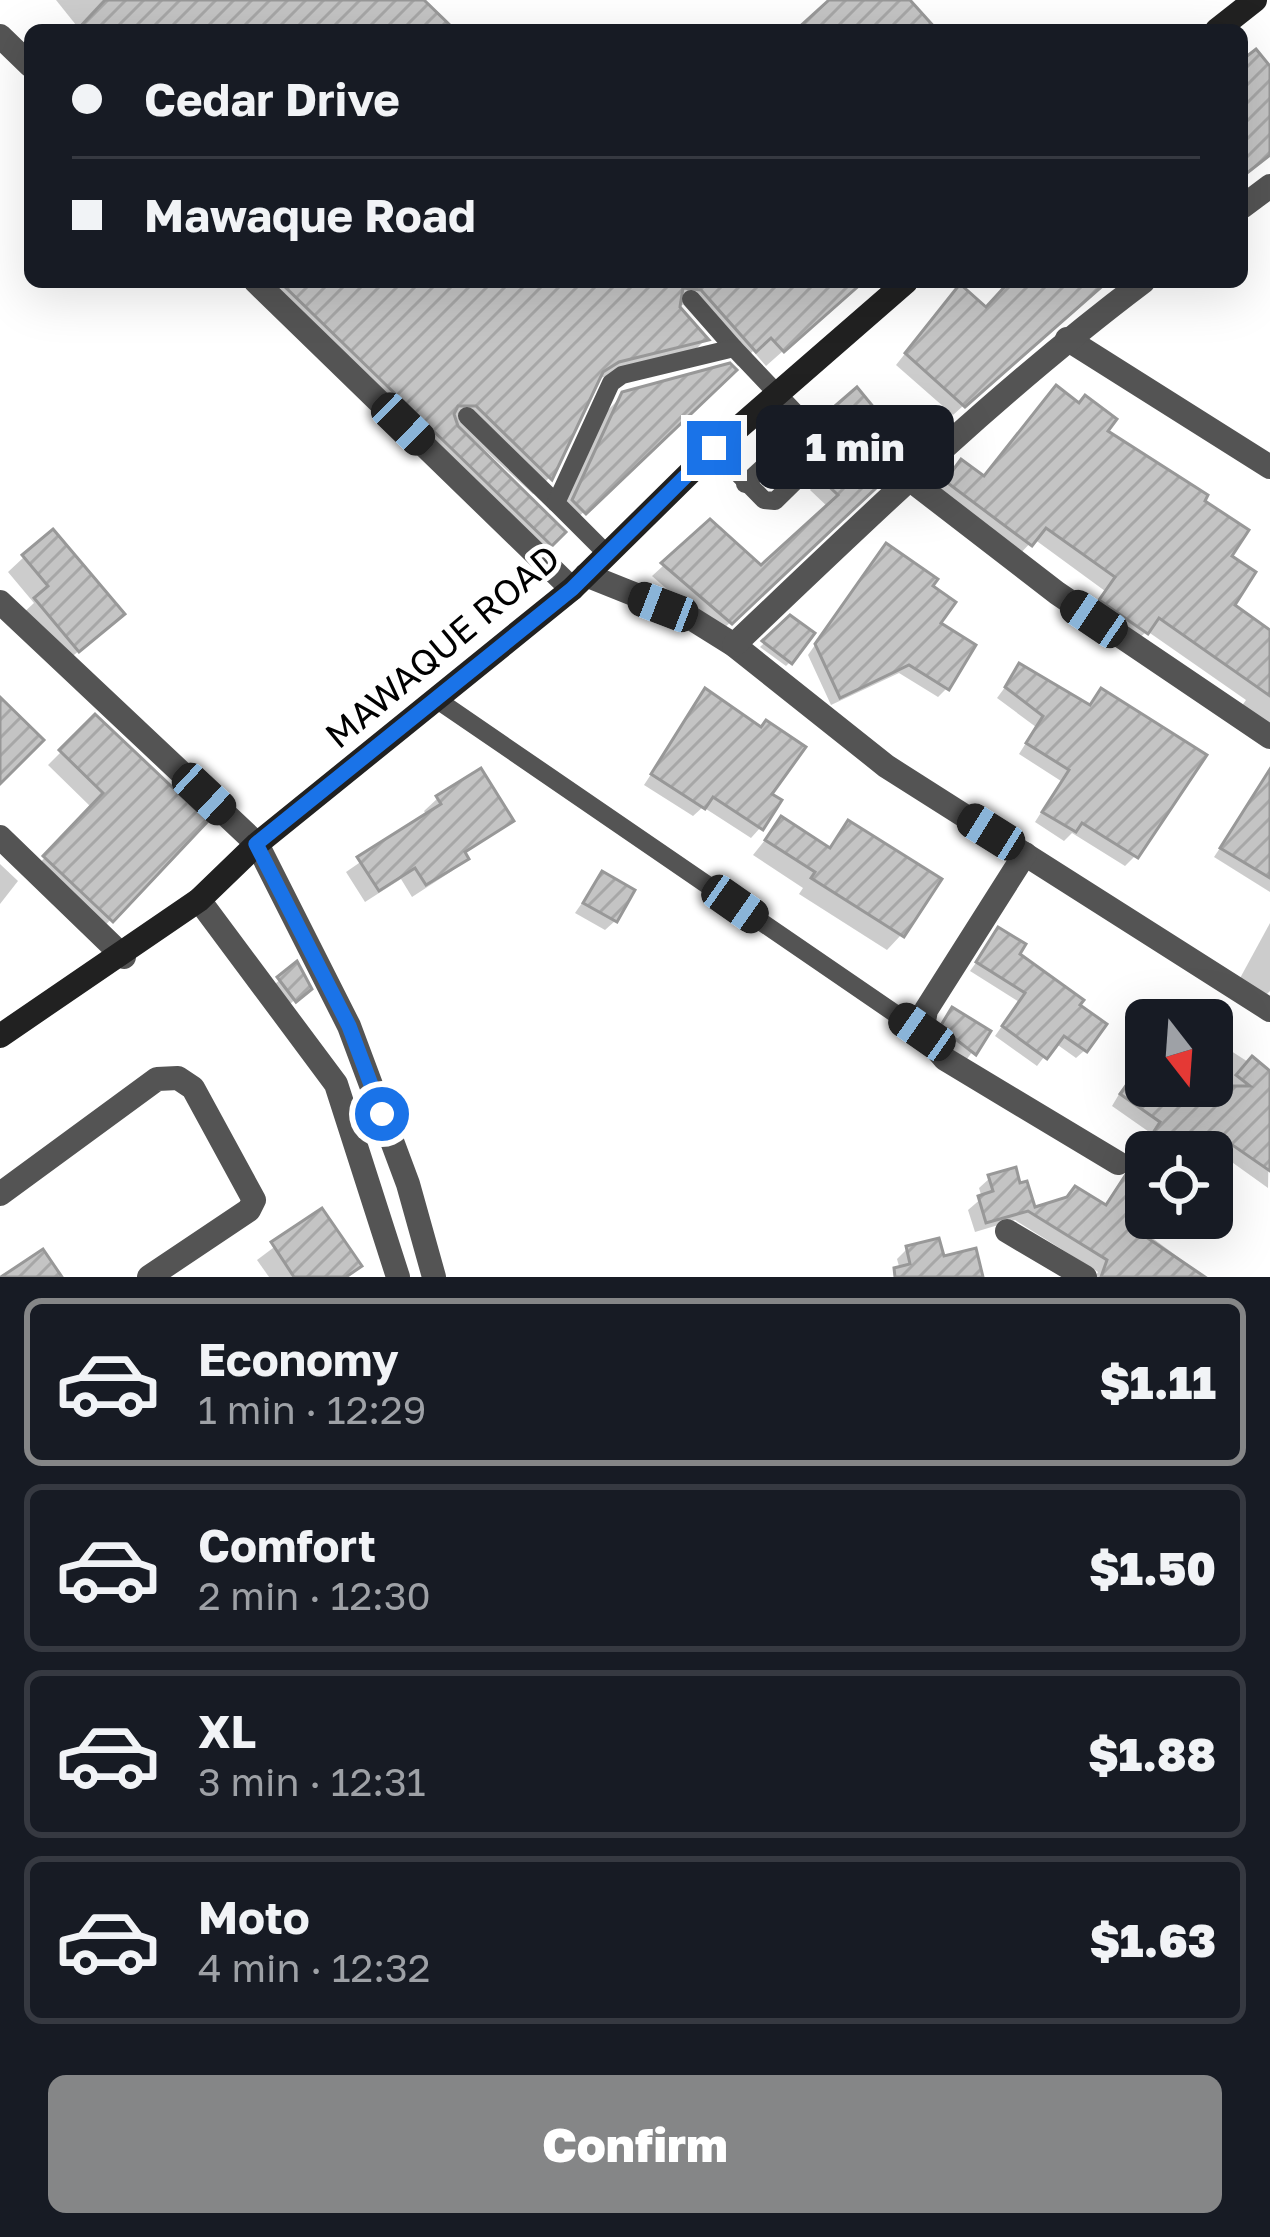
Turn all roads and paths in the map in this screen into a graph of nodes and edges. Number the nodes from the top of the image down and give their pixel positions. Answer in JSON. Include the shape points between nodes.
{"nodes":[{"id":1,"x":1255,"y":0,"type":"edge"},
{"id":2,"x":1225,"y":24,"type":"edge"},
{"id":3,"x":0,"y":36,"type":"edge"},
{"id":4,"x":24,"y":59,"type":"edge"},
{"id":5,"x":262,"y":288,"type":"edge"},
{"id":6,"x":899,"y":288,"type":"edge"},
{"id":7,"x":1135,"y":288,"type":"edge"},
{"id":8,"x":691,"y":299,"type":"dead end"},
{"id":9,"x":1067,"y":339,"type":"junction"},
{"id":10,"x":734,"y":348,"type":"junction"},
{"id":11,"x":777,"y":393,"type":"junction"},
{"id":12,"x":467,"y":416,"type":"dead end"},
{"id":13,"x":809,"y":425,"type":"junction"},
{"id":14,"x":714,"y":448,"type":"junction"},
{"id":15,"x":1270,"y":467,"type":"edge"},
{"id":16,"x":908,"y":478,"type":"junction"},
{"id":17,"x":745,"y":484,"type":"junction"},
{"id":18,"x":556,"y":503,"type":"junction"},
{"id":19,"x":606,"y":553,"type":"junction"},
{"id":20,"x":579,"y":582,"type":"junction"},
{"id":21,"x":0,"y":602,"type":"edge"},
{"id":22,"x":734,"y":645,"type":"junction"},
{"id":23,"x":436,"y":699,"type":"junction"},
{"id":24,"x":1270,"y":737,"type":"edge"},
{"id":25,"x":0,"y":837,"type":"edge"},
{"id":26,"x":256,"y":844,"type":"junction"},
{"id":27,"x":1025,"y":854,"type":"junction"},
{"id":28,"x":200,"y":900,"type":"junction"},
{"id":29,"x":124,"y":957,"type":"junction"},
{"id":30,"x":1270,"y":1010,"type":"edge"},
{"id":31,"x":922,"y":1032,"type":"junction"},
{"id":32,"x":0,"y":1036,"type":"edge"},
{"id":33,"x":1118,"y":1163,"type":"dead end"},
{"id":34,"x":0,"y":1194,"type":"edge"},
{"id":35,"x":1007,"y":1231,"type":"dead end"},
{"id":36,"x":149,"y":1277,"type":"edge"},
{"id":37,"x":398,"y":1277,"type":"edge"},
{"id":38,"x":434,"y":1277,"type":"edge"},
{"id":39,"x":1085,"y":1277,"type":"edge"}],
"edges":[{"from":1,"to":2,"type":"main road"},
{"from":3,"to":4,"type":"street"},
{"from":5,"to":20,"type":"street"},
{"from":6,"to":11,"type":"main road","name":"MAWAQUE ROAD"},
{"from":7,"to":9,"type":"street"},
{"from":8,"to":10,"type":"lane"},
{"from":9,"to":15,"type":"street"},
{"from":9,"to":16,"type":"street"},
{"from":10,"to":11,"type":"lane"},
{"from":10,"to":18,"type":"lane","via":[[610,383]]},
{"from":11,"to":13,"type":"lane"},
{"from":11,"to":14,"type":"main road","name":"MAWAQUE ROAD"},
{"from":12,"to":18,"type":"lane"},
{"from":13,"to":17,"type":"lane"},
{"from":13,"to":17,"type":"lane","via":[[827,455],[775,502]]},
{"from":14,"to":17,"type":"lane"},
{"from":14,"to":19,"type":"main road","name":"MAWAQUE ROAD"},
{"from":16,"to":22,"type":"street"},
{"from":16,"to":24,"type":"street","via":[[1058,593]]},
{"from":18,"to":19,"type":"lane"},
{"from":19,"to":20,"type":"main road","name":"MAWAQUE ROAD"},
{"from":20,"to":22,"type":"street","via":[[686,615]]},
{"from":20,"to":23,"type":"main road","name":"MAWAQUE ROAD"},
{"from":21,"to":26,"type":"street"},
{"from":22,"to":27,"type":"street","via":[[848,740]]},
{"from":23,"to":26,"type":"main road","name":"MAWAQUE ROAD"},
{"from":23,"to":31,"type":"lane"},
{"from":25,"to":29,"type":"street"},
{"from":26,"to":28,"type":"main road","name":"MAWAQUE ROAD"},
{"from":26,"to":38,"type":"street","via":[[349,1026]]},
{"from":27,"to":30,"type":"street"},
{"from":27,"to":31,"type":"street","via":[[926,1010]]},
{"from":28,"to":29,"type":"main road","name":"MAWAQUE ROAD"},
{"from":28,"to":37,"type":"street","via":[[336,1084]]},
{"from":29,"to":32,"type":"main road","name":"MAWAQUE ROAD"},
{"from":31,"to":33,"type":"street","via":[[945,1059]]},
{"from":34,"to":36,"type":"street","via":[[158,1079],[178,1078],[193,1088],[254,1200]]},
{"from":35,"to":39,"type":"street"}]}
